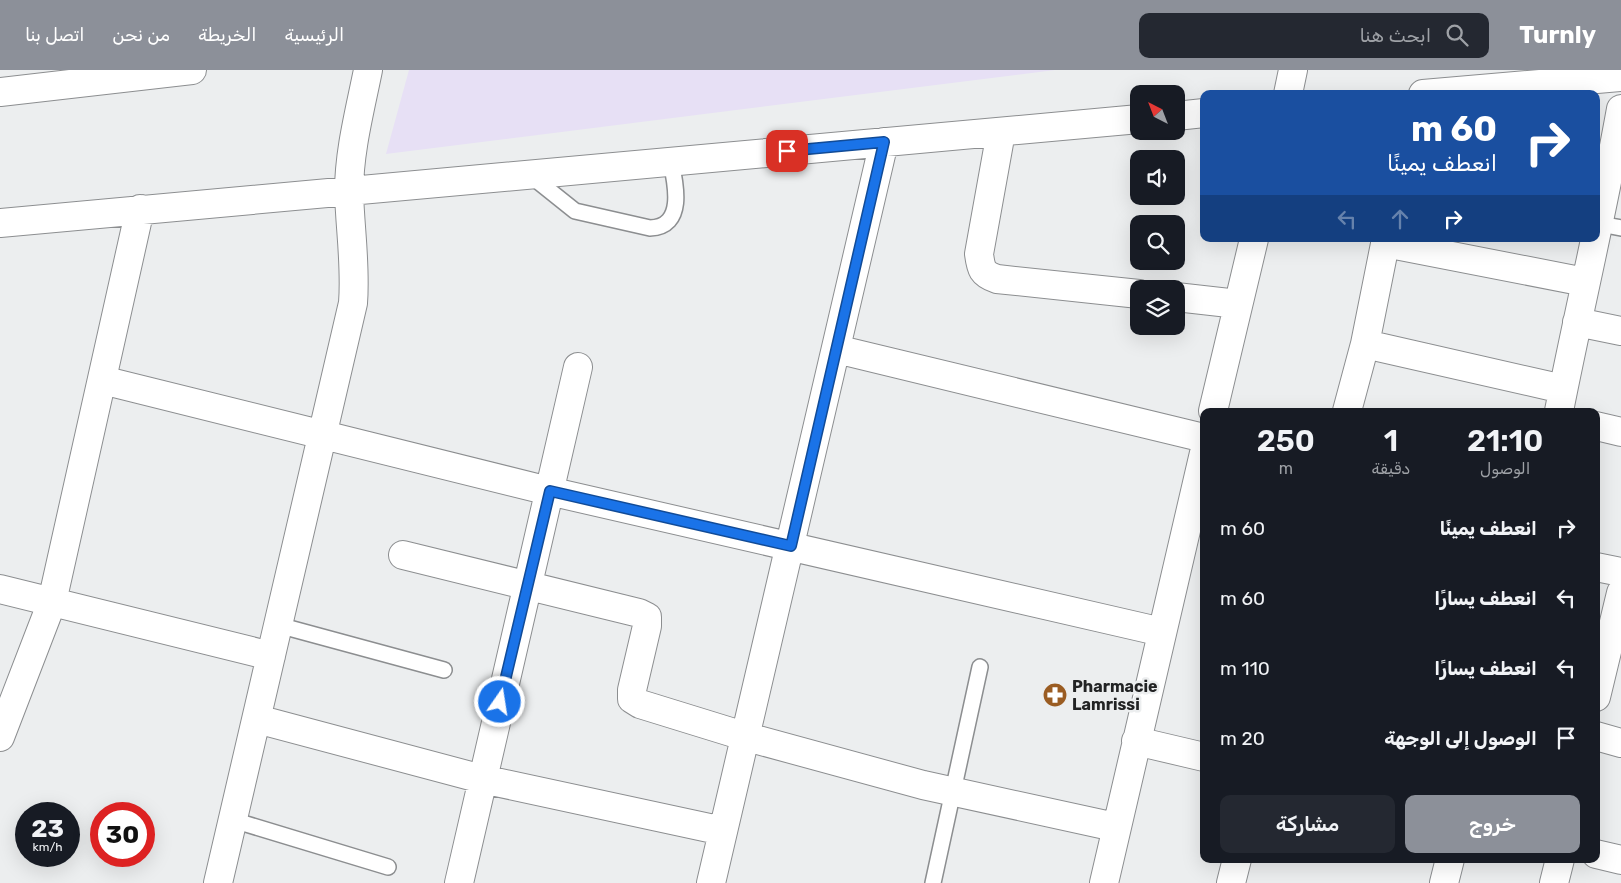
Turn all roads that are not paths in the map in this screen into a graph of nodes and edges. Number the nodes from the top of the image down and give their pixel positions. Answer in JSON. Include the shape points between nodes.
{"nodes":[{"id":1,"x":192,"y":70,"type":"edge"},
{"id":2,"x":368,"y":70,"type":"edge"},
{"id":3,"x":1293,"y":70,"type":"edge"},
{"id":4,"x":1621,"y":77,"type":"edge"},
{"id":5,"x":1289,"y":90,"type":"edge"},
{"id":6,"x":1470,"y":90,"type":"edge"},
{"id":7,"x":0,"y":92,"type":"edge"},
{"id":8,"x":1621,"y":109,"type":"edge"},
{"id":9,"x":1200,"y":113,"type":"edge"},
{"id":10,"x":1185,"y":115,"type":"edge"},
{"id":11,"x":1130,"y":120,"type":"edge"},
{"id":12,"x":1001,"y":132,"type":"junction"},
{"id":13,"x":884,"y":142,"type":"junction"},
{"id":14,"x":671,"y":162,"type":"junction"},
{"id":15,"x":530,"y":175,"type":"junction"},
{"id":16,"x":349,"y":190,"type":"junction"},
{"id":17,"x":140,"y":209,"type":"junction"},
{"id":18,"x":0,"y":222,"type":"edge"},
{"id":19,"x":1611,"y":226,"type":"edge"},
{"id":20,"x":1253,"y":242,"type":"edge"},
{"id":21,"x":1385,"y":242,"type":"edge"},
{"id":22,"x":1390,"y":242,"type":"edge"},
{"id":23,"x":1585,"y":282,"type":"junction"},
{"id":24,"x":1130,"y":293,"type":"edge"},
{"id":25,"x":1185,"y":298,"type":"edge"},
{"id":26,"x":1238,"y":304,"type":"junction"},
{"id":27,"x":1577,"y":322,"type":"junction"},
{"id":28,"x":1621,"y":331,"type":"edge"},
{"id":29,"x":1365,"y":344,"type":"junction"},
{"id":30,"x":836,"y":349,"type":"junction"},
{"id":31,"x":578,"y":367,"type":"dead end"},
{"id":32,"x":102,"y":380,"type":"junction"},
{"id":33,"x":1561,"y":400,"type":"edge"},
{"id":34,"x":1215,"y":408,"type":"edge"},
{"id":35,"x":1348,"y":408,"type":"edge"},
{"id":36,"x":1600,"y":427,"type":"edge"},
{"id":37,"x":1621,"y":432,"type":"edge"},
{"id":38,"x":323,"y":435,"type":"junction"},
{"id":39,"x":1200,"y":437,"type":"edge"},
{"id":40,"x":1200,"y":470,"type":"edge"},
{"id":41,"x":550,"y":491,"type":"junction"},
{"id":42,"x":791,"y":546,"type":"junction"},
{"id":43,"x":403,"y":555,"type":"dead end"},
{"id":44,"x":1600,"y":568,"type":"edge"},
{"id":45,"x":1621,"y":572,"type":"edge"},
{"id":46,"x":527,"y":586,"type":"junction"},
{"id":47,"x":0,"y":589,"type":"edge"},
{"id":48,"x":1621,"y":593,"type":"edge"},
{"id":49,"x":52,"y":602,"type":"junction"},
{"id":50,"x":278,"y":625,"type":"junction"},
{"id":51,"x":1162,"y":632,"type":"junction"},
{"id":52,"x":271,"y":656,"type":"junction"},
{"id":53,"x":980,"y":667,"type":"dead end"},
{"id":54,"x":444,"y":670,"type":"dead end"},
{"id":55,"x":1600,"y":680,"type":"edge"},
{"id":56,"x":257,"y":719,"type":"junction"},
{"id":57,"x":747,"y":736,"type":"junction"},
{"id":58,"x":0,"y":737,"type":"edge"},
{"id":59,"x":1600,"y":737,"type":"edge"},
{"id":60,"x":1136,"y":741,"type":"junction"},
{"id":61,"x":1621,"y":743,"type":"edge"},
{"id":62,"x":1200,"y":756,"type":"edge"},
{"id":63,"x":482,"y":779,"type":"junction"},
{"id":64,"x":954,"y":792,"type":"junction"},
{"id":65,"x":233,"y":820,"type":"junction"},
{"id":66,"x":1115,"y":827,"type":"junction"},
{"id":67,"x":723,"y":830,"type":"junction"},
{"id":68,"x":1600,"y":855,"type":"edge"},
{"id":69,"x":1621,"y":860,"type":"edge"},
{"id":70,"x":1236,"y":863,"type":"edge"},
{"id":71,"x":1449,"y":863,"type":"edge"},
{"id":72,"x":1559,"y":863,"type":"edge"},
{"id":73,"x":388,"y":867,"type":"dead end"},
{"id":74,"x":218,"y":883,"type":"edge"},
{"id":75,"x":459,"y":883,"type":"edge"},
{"id":76,"x":711,"y":883,"type":"edge"},
{"id":77,"x":933,"y":883,"type":"edge"},
{"id":78,"x":1104,"y":883,"type":"edge"},
{"id":79,"x":1231,"y":883,"type":"edge"},
{"id":80,"x":1444,"y":883,"type":"edge"},
{"id":81,"x":1554,"y":883,"type":"edge"}],
"edges":[{"from":1,"to":7,"type":"street"},
{"from":2,"to":16,"type":"street","via":[[356,127]]},
{"from":3,"to":5,"type":"street"},
{"from":4,"to":6,"type":"street"},
{"from":8,"to":19,"type":"street"},
{"from":9,"to":10,"type":"street"},
{"from":11,"to":12,"type":"street"},
{"from":12,"to":13,"type":"street"},
{"from":12,"to":24,"type":"street","via":[[979,254],[985,275]]},
{"from":13,"to":14,"type":"street"},
{"from":13,"to":30,"type":"street"},
{"from":14,"to":15,"type":"street"},
{"from":14,"to":15,"type":"lane","via":[[676,207],[668,222],[660,228],[575,211]]},
{"from":15,"to":16,"type":"street"},
{"from":16,"to":17,"type":"street"},
{"from":16,"to":38,"type":"street","via":[[355,280],[353,303]]},
{"from":17,"to":18,"type":"street"},
{"from":17,"to":32,"type":"street"},
{"from":19,"to":23,"type":"street"},
{"from":20,"to":26,"type":"street"},
{"from":21,"to":29,"type":"street"},
{"from":22,"to":23,"type":"street"},
{"from":23,"to":27,"type":"street"},
{"from":25,"to":26,"type":"street"},
{"from":26,"to":34,"type":"street"},
{"from":27,"to":28,"type":"street"},
{"from":27,"to":33,"type":"street"},
{"from":29,"to":33,"type":"street"},
{"from":29,"to":35,"type":"street"},
{"from":30,"to":39,"type":"street"},
{"from":30,"to":42,"type":"street"},
{"from":31,"to":41,"type":"street"},
{"from":32,"to":38,"type":"street"},
{"from":32,"to":49,"type":"street"},
{"from":36,"to":37,"type":"street"},
{"from":38,"to":41,"type":"street"},
{"from":38,"to":50,"type":"street"},
{"from":40,"to":51,"type":"street"},
{"from":41,"to":42,"type":"street"},
{"from":41,"to":46,"type":"street"},
{"from":42,"to":51,"type":"street"},
{"from":42,"to":57,"type":"street"},
{"from":43,"to":46,"type":"street"},
{"from":44,"to":45,"type":"street"},
{"from":46,"to":57,"type":"street","via":[[647,617],[632,699]]},
{"from":46,"to":63,"type":"street"},
{"from":47,"to":49,"type":"street"},
{"from":48,"to":55,"type":"street"},
{"from":49,"to":52,"type":"street"},
{"from":49,"to":58,"type":"street"},
{"from":50,"to":52,"type":"street"},
{"from":50,"to":54,"type":"lane"},
{"from":51,"to":60,"type":"street"},
{"from":52,"to":56,"type":"street"},
{"from":53,"to":64,"type":"lane"},
{"from":56,"to":63,"type":"street"},
{"from":56,"to":65,"type":"street"},
{"from":57,"to":64,"type":"street"},
{"from":57,"to":67,"type":"street"},
{"from":59,"to":61,"type":"street"},
{"from":60,"to":62,"type":"street"},
{"from":60,"to":66,"type":"street"},
{"from":63,"to":67,"type":"street"},
{"from":63,"to":75,"type":"street"},
{"from":64,"to":66,"type":"street"},
{"from":64,"to":77,"type":"lane"},
{"from":65,"to":73,"type":"lane"},
{"from":65,"to":74,"type":"street"},
{"from":66,"to":78,"type":"street"},
{"from":67,"to":76,"type":"street"},
{"from":68,"to":69,"type":"street"},
{"from":70,"to":79,"type":"street"},
{"from":71,"to":80,"type":"street"},
{"from":72,"to":81,"type":"street"}]}
